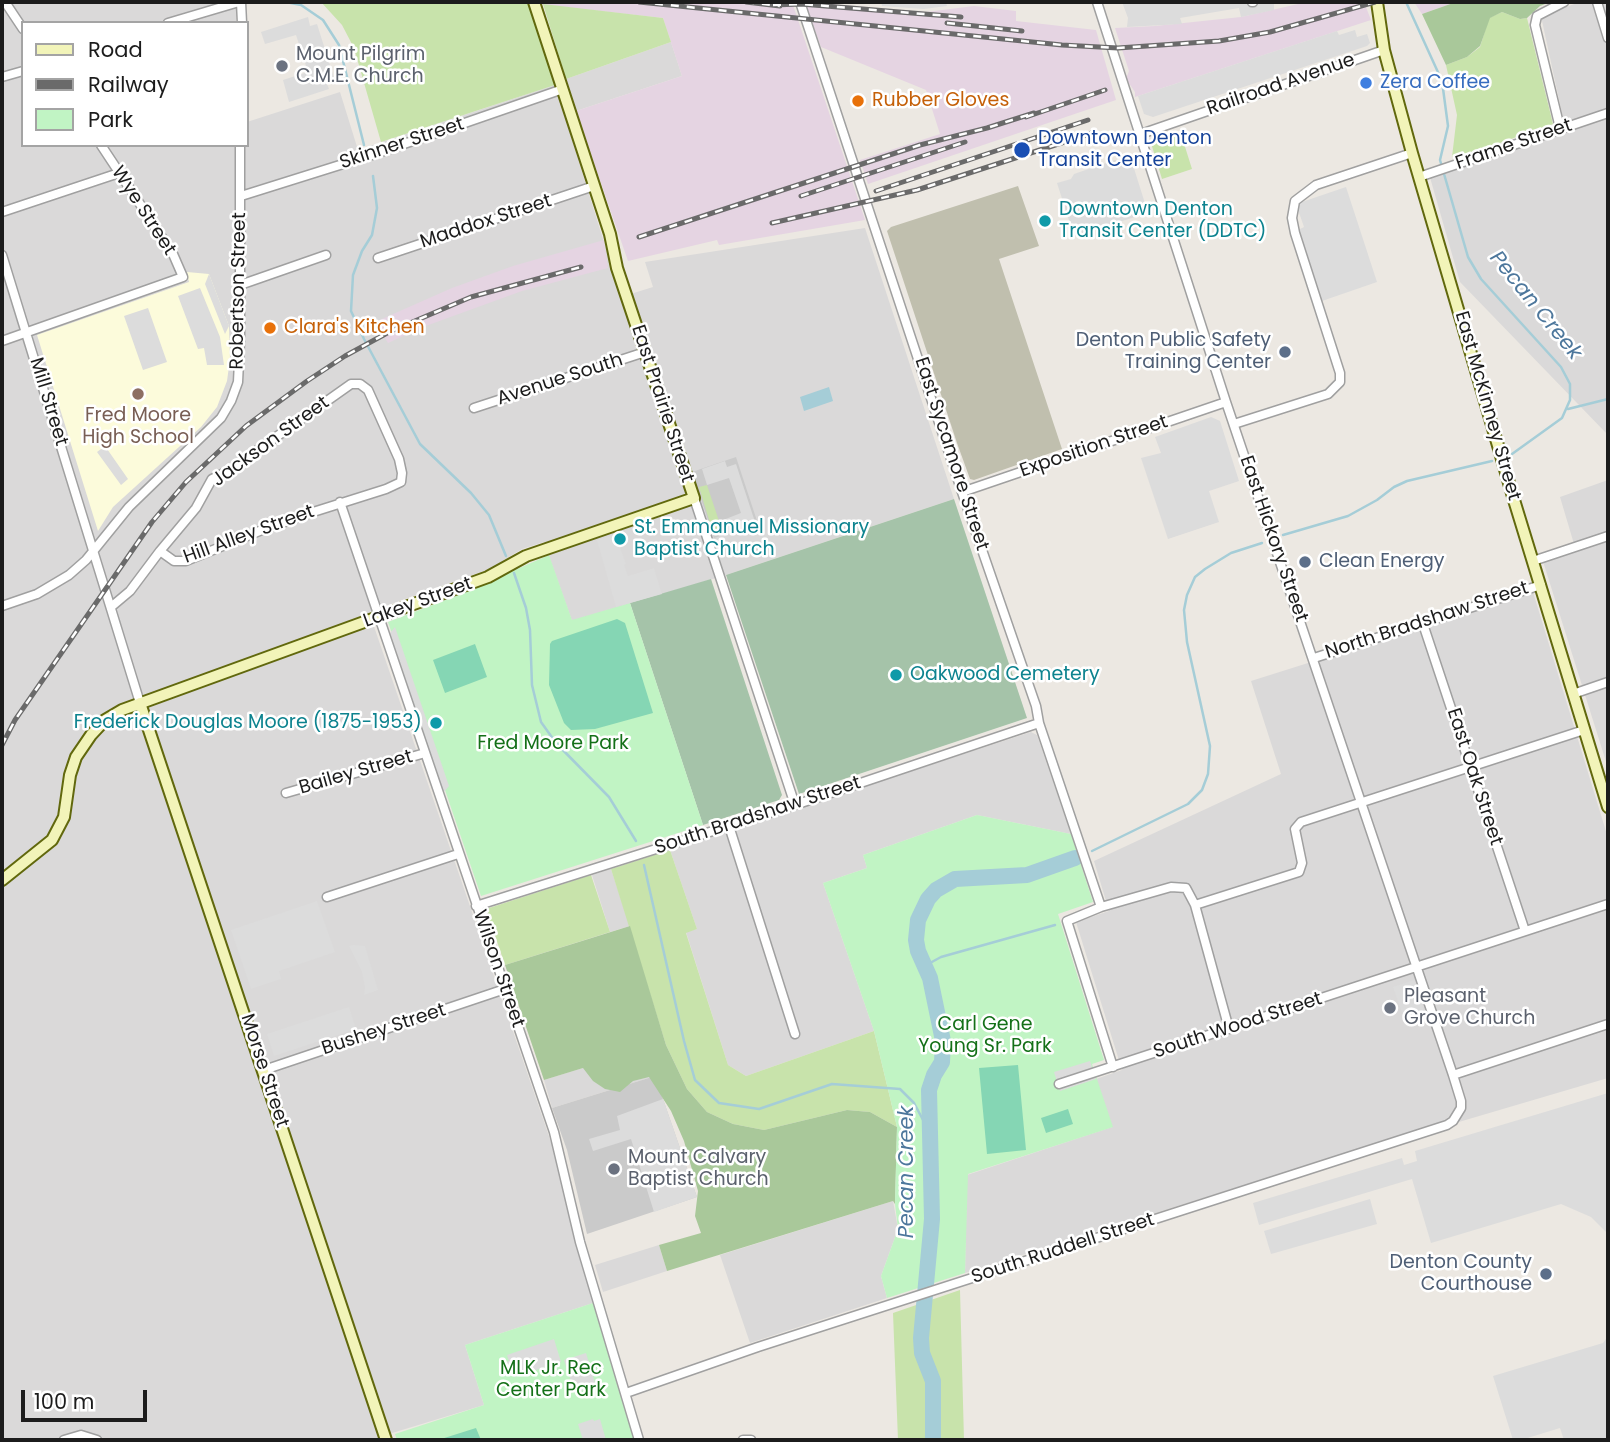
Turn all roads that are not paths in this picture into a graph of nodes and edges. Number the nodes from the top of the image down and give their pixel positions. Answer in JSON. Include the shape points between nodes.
{"nodes":[{"id":1,"x":5,"y":2,"type":"edge"},
{"id":2,"x":240,"y":2,"type":"edge"},
{"id":3,"x":534,"y":2,"type":"edge"},
{"id":4,"x":800,"y":2,"type":"edge"},
{"id":5,"x":1097,"y":2,"type":"edge"},
{"id":6,"x":1377,"y":2,"type":"edge"},
{"id":7,"x":1564,"y":2,"type":"edge"},
{"id":8,"x":1597,"y":2,"type":"edge"},
{"id":9,"x":175,"y":21,"type":"edge"},
{"id":10,"x":242,"y":21,"type":"edge"},
{"id":11,"x":21,"y":26,"type":"edge"},
{"id":12,"x":1608,"y":38,"type":"edge"},
{"id":13,"x":1384,"y":50,"type":"junction"},
{"id":14,"x":21,"y":72,"type":"edge"},
{"id":15,"x":2,"y":78,"type":"edge"},
{"id":16,"x":562,"y":89,"type":"junction"},
{"id":17,"x":1608,"y":113,"type":"edge"},
{"id":18,"x":1560,"y":128,"type":"junction"},
{"id":19,"x":1138,"y":135,"type":"junction"},
{"id":20,"x":102,"y":147,"type":"edge"},
{"id":21,"x":240,"y":147,"type":"edge"},
{"id":22,"x":1412,"y":153,"type":"junction"},
{"id":23,"x":119,"y":173,"type":"junction"},
{"id":24,"x":1419,"y":177,"type":"junction"},
{"id":25,"x":594,"y":186,"type":"junction"},
{"id":26,"x":240,"y":196,"type":"junction"},
{"id":27,"x":2,"y":212,"type":"edge"},
{"id":28,"x":2,"y":255,"type":"edge"},
{"id":29,"x":326,"y":256,"type":"dead end"},
{"id":30,"x":378,"y":258,"type":"dead end"},
{"id":31,"x":240,"y":285,"type":"junction"},
{"id":32,"x":27,"y":331,"type":"junction"},
{"id":33,"x":2,"y":341,"type":"edge"},
{"id":34,"x":645,"y":352,"type":"junction"},
{"id":35,"x":360,"y":384,"type":"joint"},
{"id":36,"x":1226,"y":402,"type":"junction"},
{"id":37,"x":474,"y":408,"type":"dead end"},
{"id":38,"x":1234,"y":424,"type":"junction"},
{"id":39,"x":962,"y":492,"type":"junction"},
{"id":40,"x":694,"y":498,"type":"junction"},
{"id":41,"x":340,"y":502,"type":"junction"},
{"id":42,"x":1608,"y":536,"type":"edge"},
{"id":43,"x":94,"y":549,"type":"junction"},
{"id":44,"x":160,"y":551,"type":"junction"},
{"id":45,"x":1533,"y":561,"type":"junction"},
{"id":46,"x":1541,"y":584,"type":"junction"},
{"id":47,"x":2,"y":606,"type":"edge"},
{"id":48,"x":111,"y":607,"type":"junction"},
{"id":49,"x":379,"y":617,"type":"junction"},
{"id":50,"x":1423,"y":624,"type":"junction"},
{"id":51,"x":1314,"y":658,"type":"junction"},
{"id":52,"x":1608,"y":682,"type":"edge"},
{"id":53,"x":1573,"y":694,"type":"junction"},
{"id":54,"x":140,"y":702,"type":"junction"},
{"id":55,"x":1039,"y":723,"type":"junction"},
{"id":56,"x":1584,"y":730,"type":"junction"},
{"id":57,"x":425,"y":752,"type":"junction"},
{"id":58,"x":1471,"y":766,"type":"junction"},
{"id":59,"x":286,"y":793,"type":"dead end"},
{"id":60,"x":1362,"y":802,"type":"junction"},
{"id":61,"x":795,"y":805,"type":"junction"},
{"id":62,"x":1608,"y":807,"type":"edge"},
{"id":63,"x":729,"y":826,"type":"junction"},
{"id":64,"x":458,"y":854,"type":"junction"},
{"id":65,"x":2,"y":880,"type":"edge"},
{"id":66,"x":327,"y":897,"type":"dead end"},
{"id":67,"x":1608,"y":904,"type":"edge"},
{"id":68,"x":1195,"y":905,"type":"junction"},
{"id":69,"x":476,"y":906,"type":"junction"},
{"id":70,"x":1101,"y":907,"type":"junction"},
{"id":71,"x":1525,"y":931,"type":"junction"},
{"id":72,"x":1417,"y":967,"type":"junction"},
{"id":73,"x":505,"y":989,"type":"junction"},
{"id":74,"x":1608,"y":1024,"type":"edge"},
{"id":75,"x":1229,"y":1029,"type":"junction"},
{"id":76,"x":796,"y":1034,"type":"dead end"},
{"id":77,"x":1113,"y":1067,"type":"junction"},
{"id":78,"x":264,"y":1070,"type":"junction"},
{"id":79,"x":1453,"y":1075,"type":"junction"},
{"id":80,"x":1059,"y":1084,"type":"dead end"},
{"id":81,"x":626,"y":1393,"type":"junction"},
{"id":82,"x":64,"y":1440,"type":"edge"},
{"id":83,"x":97,"y":1440,"type":"edge"},
{"id":84,"x":386,"y":1440,"type":"edge"},
{"id":85,"x":639,"y":1440,"type":"edge"},
{"id":86,"x":743,"y":1440,"type":"edge"},
{"id":87,"x":751,"y":1440,"type":"edge"}],
"edges":[{"from":1,"to":11,"type":"street"},
{"from":2,"to":9,"type":"street"},
{"from":2,"to":10,"type":"street"},
{"from":3,"to":16,"type":"street","name":"East Prairie Street"},
{"from":4,"to":39,"type":"street","name":"East Sycamore Street"},
{"from":5,"to":19,"type":"street","name":"East Hickory Street"},
{"from":6,"to":13,"type":"street","name":"East McKinney Street"},
{"from":7,"to":18,"type":"street","via":[[1537,16],[1535,25]]},
{"from":8,"to":12,"type":"street"},
{"from":13,"to":19,"type":"street","name":"Railroad Avenue"},
{"from":13,"to":22,"type":"street","name":"East McKinney Street"},
{"from":14,"to":15,"type":"street"},
{"from":16,"to":25,"type":"street","name":"East Prairie Street"},
{"from":16,"to":26,"type":"street","name":"Skinner Street"},
{"from":17,"to":18,"type":"street","name":"Frame Street"},
{"from":18,"to":24,"type":"street","name":"Frame Street"},
{"from":19,"to":36,"type":"street","name":"East Hickory Street"},
{"from":20,"to":23,"type":"street","name":"Wye Street"},
{"from":21,"to":26,"type":"street","name":"Robertson Street"},
{"from":22,"to":24,"type":"street","name":"East McKinney Street"},
{"from":22,"to":38,"type":"street","via":[[1316,185],[1295,201],[1295,233],[1340,382],[1334,390],[1304,403]]},
{"from":23,"to":27,"type":"street"},
{"from":23,"to":32,"type":"street","name":"Wye Street","via":[[141,202],[183,277]]},
{"from":24,"to":45,"type":"street","name":"East McKinney Street"},
{"from":25,"to":30,"type":"street","name":"Maddox Street"},
{"from":25,"to":34,"type":"street","name":"East Prairie Street"},
{"from":26,"to":31,"type":"street","name":"Robertson Street"},
{"from":28,"to":32,"type":"street","name":"Mill Street"},
{"from":29,"to":31,"type":"street"},
{"from":31,"to":43,"type":"street","name":"Robertson Street","via":[[238,382],[231,401],[221,418],[129,507]]},
{"from":32,"to":33,"type":"street"},
{"from":32,"to":43,"type":"street","name":"Mill Street"},
{"from":34,"to":37,"type":"street","name":"Avenue South"},
{"from":34,"to":40,"type":"street","name":"East Prairie Street"},
{"from":35,"to":41,"type":"street","name":"Hill Alley Street","via":[[368,390],[399,458],[401,482]]},
{"from":35,"to":44,"type":"street","name":"Jackson Street","via":[[351,384],[212,480]]},
{"from":36,"to":38,"type":"street","name":"East Hickory Street"},
{"from":36,"to":39,"type":"street","name":"Exposition Street"},
{"from":38,"to":51,"type":"street","name":"East Hickory Street"},
{"from":39,"to":55,"type":"street","name":"East Sycamore Street"},
{"from":40,"to":49,"type":"street","name":"Lakey Street","via":[[526,556],[488,577]]},
{"from":40,"to":61,"type":"street","name":"East Prairie Street"},
{"from":41,"to":44,"type":"street","name":"Hill Alley Street","via":[[186,561],[174,561]]},
{"from":41,"to":49,"type":"street","name":"Wilson Street"},
{"from":42,"to":45,"type":"street","name":"North Bradshaw Street"},
{"from":43,"to":47,"type":"street","name":"Robertson Street","via":[[54,586]]},
{"from":43,"to":48,"type":"street","name":"Mill Street"},
{"from":44,"to":48,"type":"street","name":"Jackson Street","via":[[130,591]]},
{"from":45,"to":46,"type":"street","name":"East McKinney Street"},
{"from":46,"to":50,"type":"street","name":"North Bradshaw Street"},
{"from":46,"to":53,"type":"street","name":"East McKinney Street"},
{"from":48,"to":54,"type":"street","name":"Mill Street"},
{"from":49,"to":54,"type":"street","name":"Lakey Street"},
{"from":49,"to":57,"type":"street","name":"Wilson Street"},
{"from":50,"to":51,"type":"street","name":"North Bradshaw Street"},
{"from":50,"to":58,"type":"street","name":"East Oak Street"},
{"from":51,"to":60,"type":"street","name":"East Hickory Street"},
{"from":52,"to":53,"type":"street"},
{"from":53,"to":56,"type":"street","name":"East McKinney Street"},
{"from":54,"to":65,"type":"street","name":"Lakey Street","via":[[105,720],[91,735],[76,757],[64,817],[51,840]]},
{"from":54,"to":78,"type":"street","name":"Morse Street"},
{"from":55,"to":61,"type":"street","name":"South Bradshaw Street"},
{"from":55,"to":70,"type":"street","name":"East Sycamore Street"},
{"from":56,"to":58,"type":"street"},
{"from":56,"to":62,"type":"street","name":"East McKinney Street"},
{"from":57,"to":59,"type":"street","name":"Bailey Street"},
{"from":57,"to":64,"type":"street","name":"Wilson Street"},
{"from":58,"to":60,"type":"street"},
{"from":58,"to":71,"type":"street","name":"East Oak Street"},
{"from":60,"to":68,"type":"street","via":[[1301,822],[1295,829],[1302,863],[1299,872]]},
{"from":60,"to":72,"type":"street","name":"East Hickory Street"},
{"from":61,"to":63,"type":"street","name":"South Bradshaw Street"},
{"from":63,"to":69,"type":"street","name":"South Bradshaw Street"},
{"from":63,"to":76,"type":"street"},
{"from":64,"to":66,"type":"street"},
{"from":64,"to":69,"type":"street","name":"Wilson Street"},
{"from":67,"to":71,"type":"street","name":"South Wood Street"},
{"from":68,"to":70,"type":"street","via":[[1186,888],[1178,886]]},
{"from":68,"to":75,"type":"street"},
{"from":69,"to":73,"type":"street","name":"Wilson Street"},
{"from":70,"to":77,"type":"street","via":[[1067,921]]},
{"from":71,"to":72,"type":"street","name":"South Wood Street"},
{"from":72,"to":75,"type":"street","name":"South Wood Street"},
{"from":72,"to":79,"type":"street","name":"East Hickory Street"},
{"from":73,"to":78,"type":"street","name":"Bushey Street"},
{"from":73,"to":81,"type":"street","name":"Wilson Street","via":[[554,1132],[580,1242]]},
{"from":74,"to":79,"type":"street"},
{"from":75,"to":77,"type":"street","name":"South Wood Street"},
{"from":77,"to":80,"type":"street","name":"South Wood Street"},
{"from":78,"to":84,"type":"street","name":"Morse Street"},
{"from":79,"to":81,"type":"street","name":"South Ruddell Street","via":[[1461,1108],[1447,1125]]},
{"from":81,"to":85,"type":"street","name":"Wilson Street"},
{"from":82,"to":83,"type":"street","via":[[80,1435]]},
{"from":86,"to":87,"type":"street"}]}
